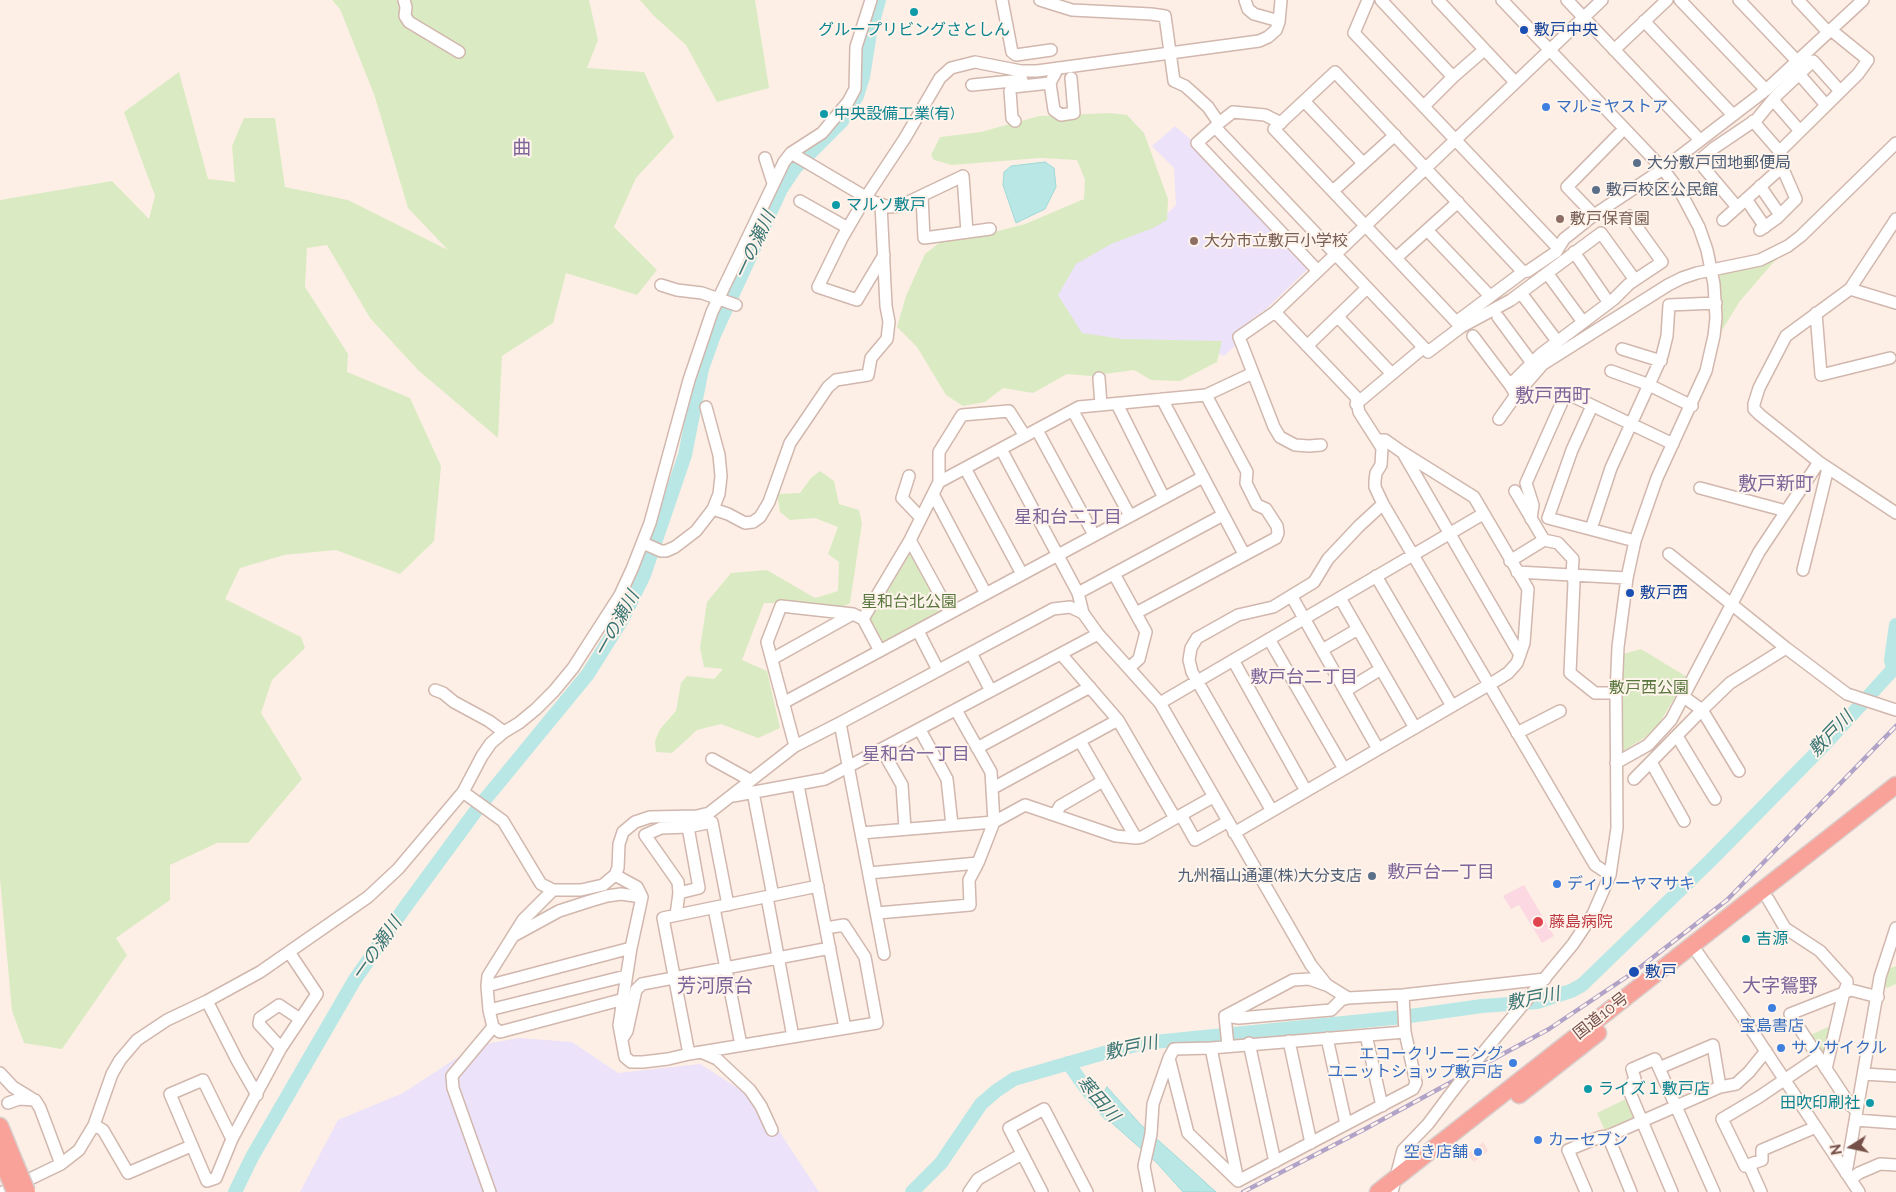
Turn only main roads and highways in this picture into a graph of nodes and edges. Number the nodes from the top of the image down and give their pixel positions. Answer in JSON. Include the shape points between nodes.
{"nodes":[{"id":1,"x":1896,"y":785,"type":"edge"},
{"id":2,"x":1896,"y":798,"type":"edge"},
{"id":3,"x":1695,"y":950,"type":"junction"},
{"id":4,"x":0,"y":1126,"type":"edge"},
{"id":5,"x":7,"y":1163,"type":"edge"},
{"id":6,"x":1395,"y":1187,"type":"edge"},
{"id":7,"x":15,"y":1192,"type":"edge"},
{"id":8,"x":27,"y":1192,"type":"edge"},
{"id":9,"x":1378,"y":1192,"type":"edge"}],
"edges":[{"from":1,"to":3,"type":"highway","name":"国道10号"},
{"from":2,"to":3,"type":"highway","name":"国道10号","via":[[1768,899]]},
{"from":3,"to":6,"type":"highway","name":"国道10号"},
{"from":4,"to":5,"type":"highway"},
{"from":5,"to":7,"type":"highway","bridge":true},
{"from":5,"to":8,"type":"highway","bridge":true},
{"from":6,"to":9,"type":"highway","name":"国道10号"}]}
